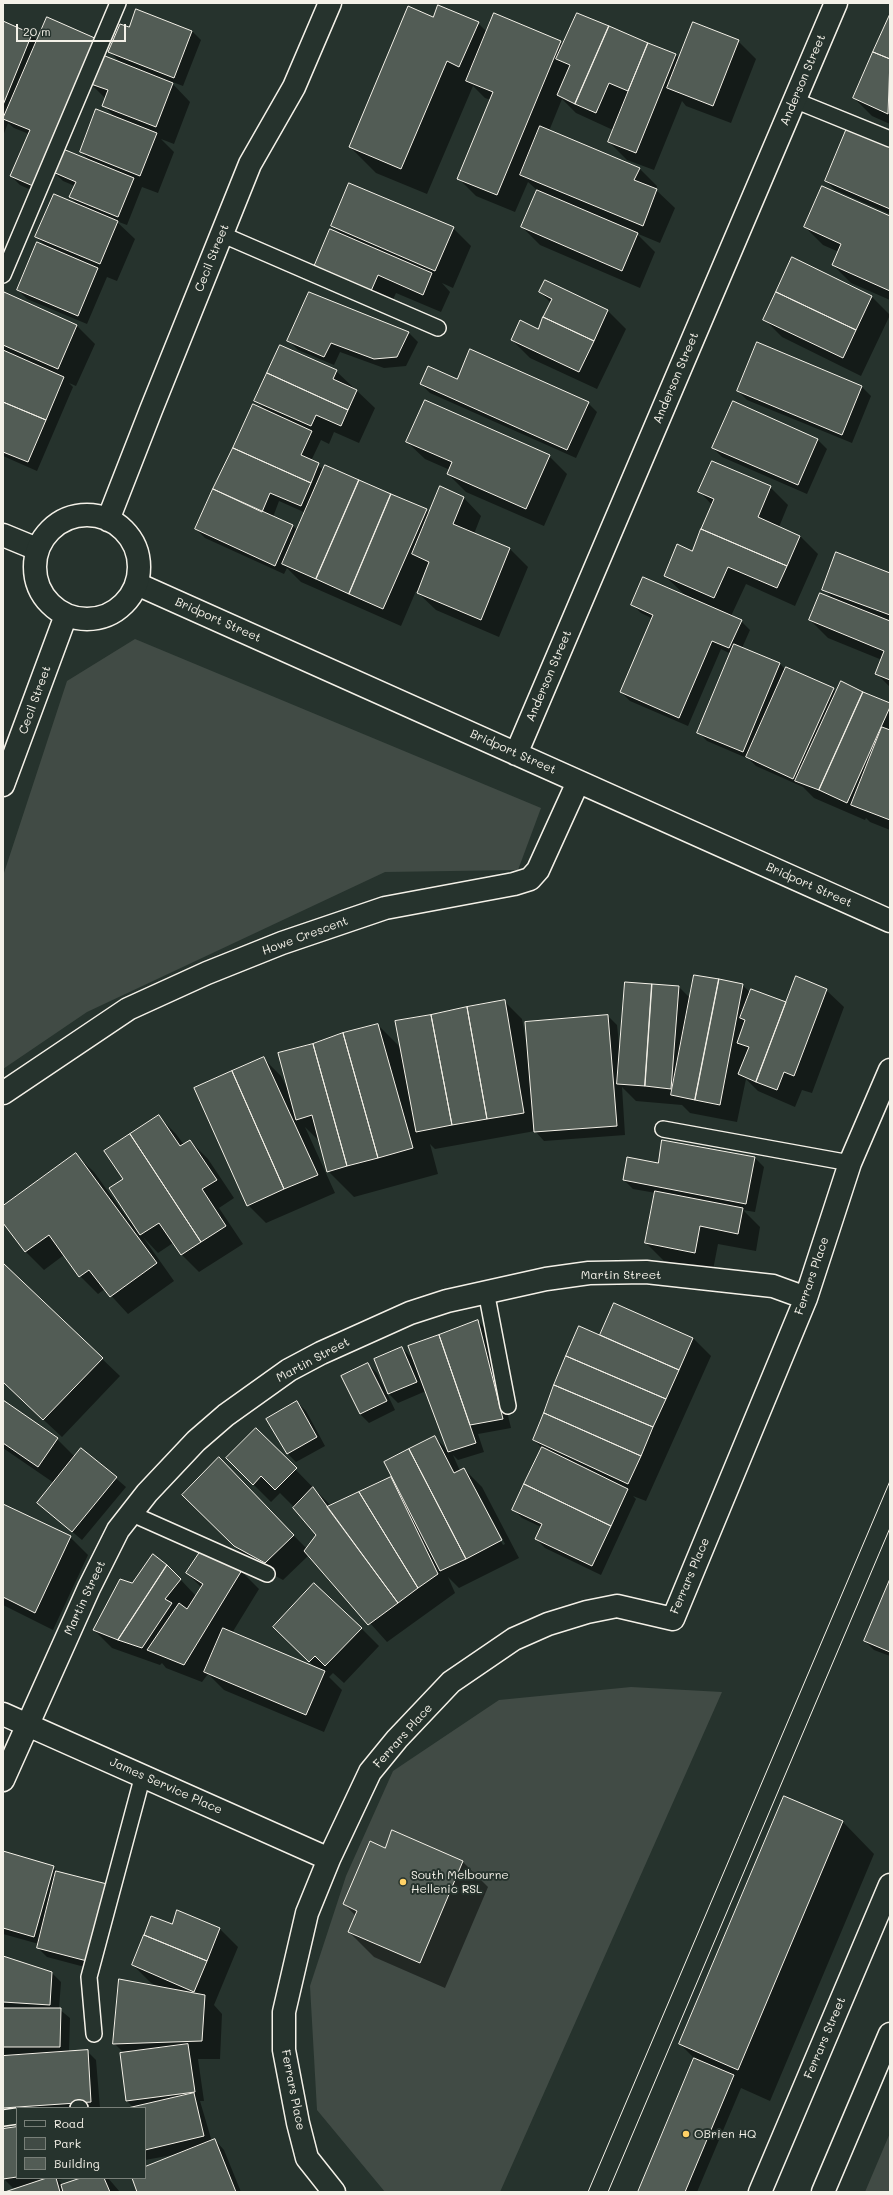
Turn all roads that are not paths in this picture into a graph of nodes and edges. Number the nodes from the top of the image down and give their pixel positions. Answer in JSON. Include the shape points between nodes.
{"nodes":[{"id":1,"x":118,"y":3,"type":"edge"},
{"id":2,"x":330,"y":3,"type":"edge"},
{"id":3,"x":836,"y":3,"type":"edge"},
{"id":4,"x":794,"y":100,"type":"junction"},
{"id":5,"x":890,"y":139,"type":"edge"},
{"id":6,"x":221,"y":234,"type":"junction"},
{"id":7,"x":7,"y":257,"type":"edge"},
{"id":8,"x":3,"y":275,"type":"edge"},
{"id":9,"x":438,"y":328,"type":"dead end"},
{"id":10,"x":108,"y":520,"type":"junction"},
{"id":11,"x":3,"y":535,"type":"edge"},
{"id":12,"x":37,"y":549,"type":"junction"},
{"id":13,"x":136,"y":584,"type":"junction"},
{"id":14,"x":66,"y":615,"type":"junction"},
{"id":15,"x":516,"y":754,"type":"junction"},
{"id":16,"x":578,"y":782,"type":"junction"},
{"id":17,"x":3,"y":785,"type":"edge"},
{"id":18,"x":890,"y":921,"type":"edge"},
{"id":19,"x":890,"y":1070,"type":"edge"},
{"id":20,"x":3,"y":1093,"type":"edge"},
{"id":21,"x":663,"y":1129,"type":"dead end"},
{"id":22,"x":850,"y":1163,"type":"junction"},
{"id":23,"x":486,"y":1291,"type":"junction"},
{"id":24,"x":806,"y":1298,"type":"junction"},
{"id":25,"x":508,"y":1406,"type":"dead end"},
{"id":26,"x":130,"y":1513,"type":"junction"},
{"id":27,"x":267,"y":1574,"type":"dead end"},
{"id":28,"x":3,"y":1714,"type":"edge"},
{"id":29,"x":28,"y":1725,"type":"junction"},
{"id":30,"x":143,"y":1775,"type":"junction"},
{"id":31,"x":3,"y":1780,"type":"edge"},
{"id":32,"x":329,"y":1859,"type":"junction"},
{"id":33,"x":890,"y":1885,"type":"edge"},
{"id":34,"x":94,"y":2034,"type":"dead end"},
{"id":35,"x":890,"y":2034,"type":"edge"},
{"id":36,"x":16,"y":2116,"type":"edge"},
{"id":37,"x":3,"y":2118,"type":"edge"},
{"id":38,"x":334,"y":2192,"type":"edge"},
{"id":39,"x":760,"y":2192,"type":"edge"},
{"id":40,"x":823,"y":2192,"type":"edge"}],
"edges":[{"from":1,"to":7,"type":"lane"},
{"from":2,"to":6,"type":"street","name":"Cecil Street","via":[[294,87],[250,164]]},
{"from":3,"to":4,"type":"street","name":"Anderson Street"},
{"from":4,"to":5,"type":"lane"},
{"from":4,"to":15,"type":"street","name":"Anderson Street"},
{"from":6,"to":9,"type":"lane"},
{"from":6,"to":10,"type":"street","name":"Cecil Street"},
{"from":7,"to":8,"type":"lane"},
{"from":10,"to":12,"type":"street","via":[[85,514],[67,519],[54,526]]},
{"from":10,"to":13,"type":"street","via":[[124,530],[133,543],[138,560]]},
{"from":11,"to":12,"type":"street"},
{"from":12,"to":14,"type":"street","via":[[34,567],[38,585],[50,605]]},
{"from":13,"to":14,"type":"street","via":[[128,599],[110,614],[100,618],[82,619]]},
{"from":13,"to":15,"type":"street","name":"Bridport Street"},
{"from":14,"to":17,"type":"street","name":"Cecil Street"},
{"from":15,"to":16,"type":"street","name":"Bridport Street"},
{"from":16,"to":18,"type":"street","name":"Bridport Street"},
{"from":16,"to":20,"type":"street","name":"Howe Crescent","via":[[538,870],[530,879],[385,908],[282,943],[207,973],[128,1009]]},
{"from":19,"to":22,"type":"street","name":"Ferrars Place"},
{"from":21,"to":22,"type":"lane"},
{"from":22,"to":24,"type":"street","name":"Ferrars Place"},
{"from":23,"to":24,"type":"street","name":"Martin Street","via":[[546,1278],[590,1273],[646,1272],[773,1286]]},
{"from":23,"to":25,"type":"lane"},
{"from":23,"to":26,"type":"street","name":"Martin Street","via":[[410,1313],[289,1370],[226,1415],[196,1441]]},
{"from":24,"to":32,"type":"street","name":"Ferrars Place","via":[[673,1619],[617,1606],[587,1612],[548,1624],[514,1639],[483,1658],[450,1682],[370,1772]]},
{"from":26,"to":27,"type":"lane"},
{"from":26,"to":29,"type":"street","name":"Martin Street","via":[[118,1530],[88,1588]]},
{"from":28,"to":29,"type":"street","name":"James Service Place"},
{"from":29,"to":30,"type":"street","name":"James Service Place"},
{"from":29,"to":31,"type":"street","name":"Martin Street"},
{"from":30,"to":32,"type":"street","name":"James Service Place"},
{"from":30,"to":34,"type":"lane","via":[[89,1977]]},
{"from":32,"to":38,"type":"street","name":"Ferrars Place","via":[[307,1913],[284,2012],[284,2050],[307,2158]]},
{"from":33,"to":39,"type":"street","name":"Ferrars Street"},
{"from":35,"to":40,"type":"street"},
{"from":36,"to":37,"type":"lane"}]}
